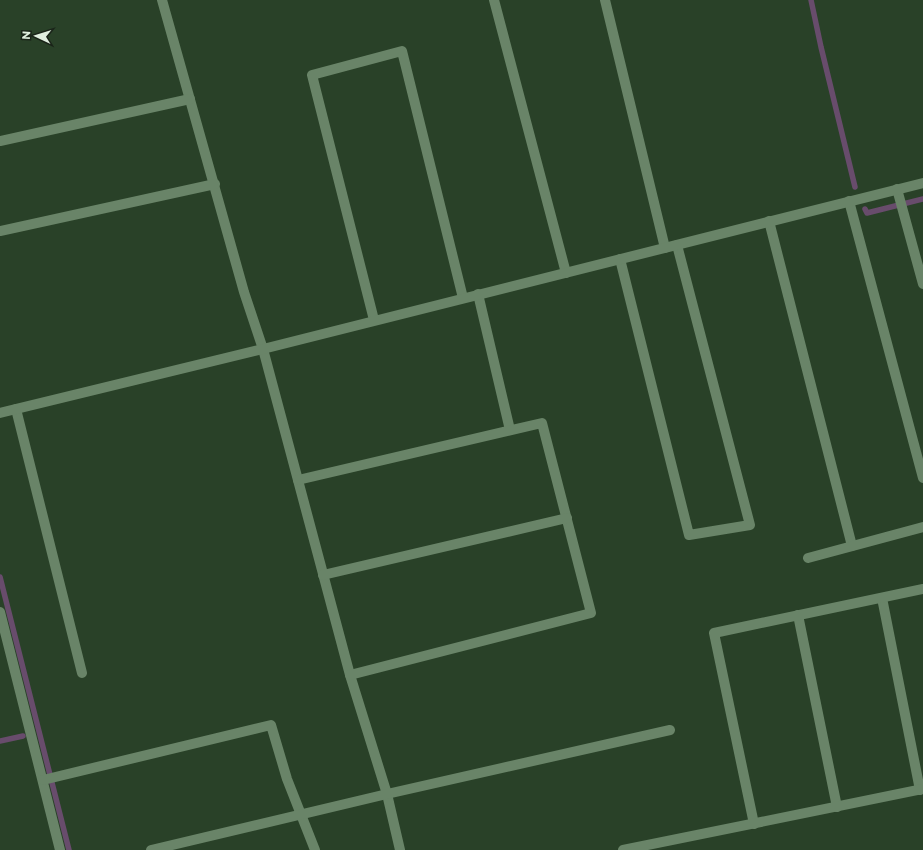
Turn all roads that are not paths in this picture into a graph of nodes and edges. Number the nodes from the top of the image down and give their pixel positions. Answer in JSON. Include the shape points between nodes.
{"nodes":[{"id":1,"x":162,"y":0,"type":"edge"},
{"id":2,"x":494,"y":0,"type":"edge"},
{"id":3,"x":604,"y":0,"type":"edge"},
{"id":4,"x":190,"y":99,"type":"junction"},
{"id":5,"x":0,"y":141,"type":"edge"},
{"id":6,"x":923,"y":183,"type":"edge"},
{"id":7,"x":214,"y":184,"type":"junction"},
{"id":8,"x":897,"y":189,"type":"junction"},
{"id":9,"x":849,"y":201,"type":"junction"},
{"id":10,"x":769,"y":221,"type":"junction"},
{"id":11,"x":0,"y":231,"type":"edge"},
{"id":12,"x":677,"y":244,"type":"junction"},
{"id":13,"x":665,"y":248,"type":"junction"},
{"id":14,"x":620,"y":259,"type":"junction"},
{"id":15,"x":566,"y":273,"type":"junction"},
{"id":16,"x":923,"y":284,"type":"edge"},
{"id":17,"x":478,"y":294,"type":"junction"},
{"id":18,"x":462,"y":298,"type":"junction"},
{"id":19,"x":374,"y":320,"type":"junction"},
{"id":20,"x":263,"y":349,"type":"junction"},
{"id":21,"x":16,"y":409,"type":"junction"},
{"id":22,"x":0,"y":413,"type":"edge"},
{"id":23,"x":510,"y":430,"type":"junction"},
{"id":24,"x":923,"y":478,"type":"edge"},
{"id":25,"x":298,"y":480,"type":"junction"},
{"id":26,"x":567,"y":518,"type":"junction"},
{"id":27,"x":923,"y":527,"type":"edge"},
{"id":28,"x":852,"y":546,"type":"junction"},
{"id":29,"x":808,"y":558,"type":"dead end"},
{"id":30,"x":323,"y":575,"type":"junction"},
{"id":31,"x":923,"y":589,"type":"edge"},
{"id":32,"x":882,"y":598,"type":"junction"},
{"id":33,"x":0,"y":612,"type":"edge"},
{"id":34,"x":798,"y":615,"type":"junction"},
{"id":35,"x":82,"y":673,"type":"dead end"},
{"id":36,"x":350,"y":675,"type":"junction"},
{"id":37,"x":670,"y":730,"type":"dead end"},
{"id":38,"x":48,"y":778,"type":"junction"},
{"id":39,"x":921,"y":790,"type":"edge"},
{"id":40,"x":387,"y":794,"type":"junction"},
{"id":41,"x":837,"y":807,"type":"junction"},
{"id":42,"x":301,"y":815,"type":"junction"},
{"id":43,"x":754,"y":824,"type":"junction"},
{"id":44,"x":60,"y":850,"type":"edge"},
{"id":45,"x":152,"y":850,"type":"edge"},
{"id":46,"x":315,"y":850,"type":"edge"},
{"id":47,"x":400,"y":850,"type":"edge"},
{"id":48,"x":623,"y":850,"type":"edge"}],
"edges":[{"from":1,"to":4,"type":"street"},
{"from":2,"to":15,"type":"street"},
{"from":3,"to":13,"type":"street"},
{"from":4,"to":5,"type":"street"},
{"from":4,"to":7,"type":"street"},
{"from":6,"to":8,"type":"street"},
{"from":7,"to":11,"type":"street"},
{"from":7,"to":20,"type":"street"},
{"from":8,"to":9,"type":"street"},
{"from":8,"to":16,"type":"street"},
{"from":9,"to":10,"type":"street"},
{"from":9,"to":24,"type":"street"},
{"from":10,"to":12,"type":"street"},
{"from":10,"to":28,"type":"street"},
{"from":12,"to":13,"type":"street"},
{"from":12,"to":14,"type":"street","via":[[750,525],[689,535]]},
{"from":13,"to":14,"type":"street"},
{"from":14,"to":15,"type":"street"},
{"from":15,"to":17,"type":"street"},
{"from":17,"to":18,"type":"street"},
{"from":17,"to":23,"type":"street"},
{"from":18,"to":19,"type":"street"},
{"from":18,"to":19,"type":"street","via":[[402,51],[312,75]]},
{"from":19,"to":20,"type":"street"},
{"from":20,"to":21,"type":"street"},
{"from":20,"to":25,"type":"street"},
{"from":21,"to":22,"type":"street"},
{"from":21,"to":35,"type":"street"},
{"from":23,"to":25,"type":"street"},
{"from":23,"to":26,"type":"street","via":[[542,423]]},
{"from":25,"to":30,"type":"street"},
{"from":26,"to":30,"type":"street"},
{"from":26,"to":36,"type":"street","via":[[590,613]]},
{"from":27,"to":28,"type":"street"},
{"from":28,"to":29,"type":"street"},
{"from":30,"to":36,"type":"street"},
{"from":31,"to":32,"type":"street"},
{"from":32,"to":34,"type":"street"},
{"from":32,"to":39,"type":"street"},
{"from":33,"to":38,"type":"street"},
{"from":34,"to":41,"type":"street"},
{"from":34,"to":43,"type":"street","via":[[714,633]]},
{"from":36,"to":40,"type":"street"},
{"from":37,"to":40,"type":"street"},
{"from":38,"to":42,"type":"street","via":[[271,725]]},
{"from":38,"to":44,"type":"street"},
{"from":39,"to":41,"type":"street"},
{"from":40,"to":42,"type":"street"},
{"from":40,"to":47,"type":"street"},
{"from":41,"to":43,"type":"street"},
{"from":42,"to":45,"type":"street"},
{"from":42,"to":46,"type":"street"},
{"from":43,"to":48,"type":"street"}]}
